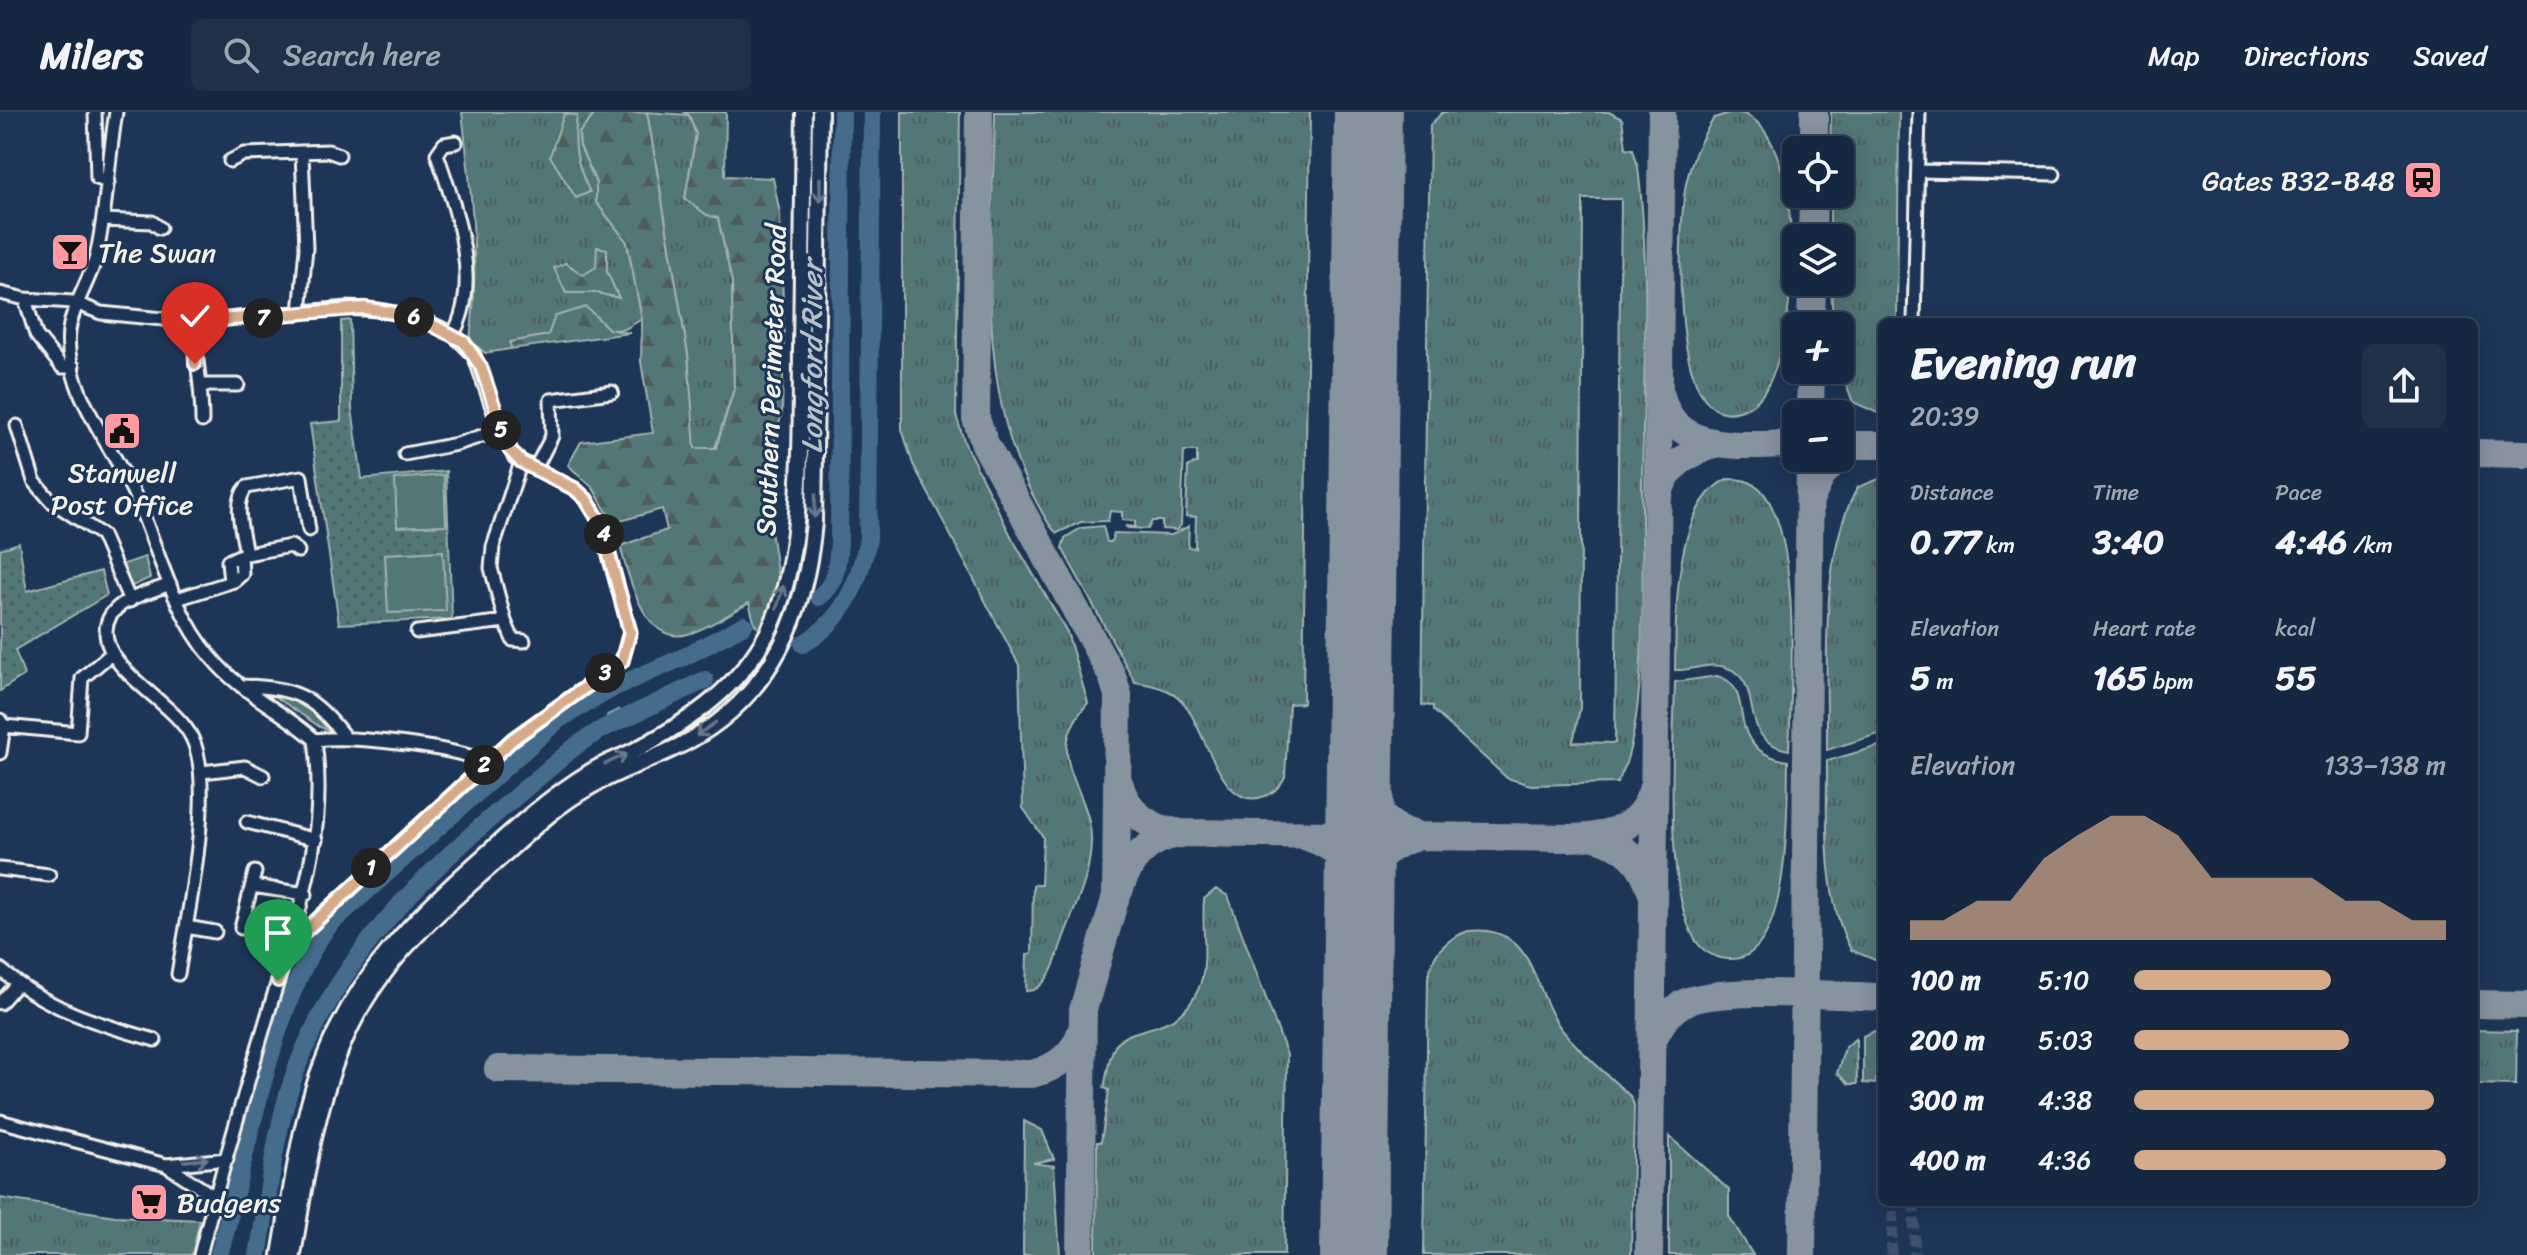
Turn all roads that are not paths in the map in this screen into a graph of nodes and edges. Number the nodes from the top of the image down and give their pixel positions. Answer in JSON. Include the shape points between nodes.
{"nodes":[{"id":1,"x":95,"y":112,"type":"edge"},
{"id":2,"x":116,"y":112,"type":"edge"},
{"id":3,"x":804,"y":112,"type":"edge"},
{"id":4,"x":820,"y":112,"type":"edge"},
{"id":5,"x":1919,"y":112,"type":"edge"},
{"id":6,"x":456,"y":142,"type":"dead end"},
{"id":7,"x":302,"y":153,"type":"junction"},
{"id":8,"x":339,"y":155,"type":"dead end"},
{"id":9,"x":230,"y":161,"type":"dead end"},
{"id":10,"x":1918,"y":171,"type":"junction"},
{"id":11,"x":2054,"y":174,"type":"dead end"},
{"id":12,"x":108,"y":182,"type":"junction"},
{"id":13,"x":103,"y":220,"type":"junction"},
{"id":14,"x":160,"y":228,"type":"dead end"},
{"id":15,"x":0,"y":293,"type":"edge"},
{"id":16,"x":25,"y":299,"type":"junction"},
{"id":17,"x":79,"y":304,"type":"junction"},
{"id":18,"x":300,"y":313,"type":"junction"},
{"id":19,"x":1914,"y":318,"type":"edge"},
{"id":20,"x":194,"y":322,"type":"junction"},
{"id":21,"x":453,"y":334,"type":"junction"},
{"id":22,"x":73,"y":366,"type":"junction"},
{"id":23,"x":202,"y":385,"type":"junction"},
{"id":24,"x":238,"y":385,"type":"dead end"},
{"id":25,"x":612,"y":392,"type":"dead end"},
{"id":26,"x":202,"y":421,"type":"dead end"},
{"id":27,"x":17,"y":426,"type":"dead end"},
{"id":28,"x":500,"y":430,"type":"junction"},
{"id":29,"x":405,"y":454,"type":"dead end"},
{"id":30,"x":521,"y":462,"type":"junction"},
{"id":31,"x":535,"y":469,"type":"junction"},
{"id":32,"x":309,"y":530,"type":"dead end"},
{"id":33,"x":298,"y":551,"type":"dead end"},
{"id":34,"x":244,"y":554,"type":"junction"},
{"id":35,"x":170,"y":584,"type":"junction"},
{"id":36,"x":177,"y":599,"type":"junction"},
{"id":37,"x":130,"y":601,"type":"junction"},
{"id":38,"x":505,"y":621,"type":"junction"},
{"id":39,"x":417,"y":632,"type":"dead end"},
{"id":40,"x":524,"y":641,"type":"dead end"},
{"id":41,"x":111,"y":654,"type":"junction"},
{"id":42,"x":241,"y":686,"type":"junction"},
{"id":43,"x":2,"y":723,"type":"edge"},
{"id":44,"x":346,"y":739,"type":"junction"},
{"id":45,"x":315,"y":740,"type":"junction"},
{"id":46,"x":0,"y":753,"type":"edge"},
{"id":47,"x":487,"y":762,"type":"junction"},
{"id":48,"x":202,"y":772,"type":"junction"},
{"id":49,"x":263,"y":776,"type":"dead end"},
{"id":50,"x":247,"y":822,"type":"dead end"},
{"id":51,"x":316,"y":840,"type":"junction"},
{"id":52,"x":0,"y":869,"type":"edge"},
{"id":53,"x":255,"y":872,"type":"dead end"},
{"id":54,"x":49,"y":875,"type":"dead end"},
{"id":55,"x":252,"y":886,"type":"junction"},
{"id":56,"x":306,"y":894,"type":"junction"},
{"id":57,"x":186,"y":927,"type":"junction"},
{"id":58,"x":241,"y":928,"type":"dead end"},
{"id":59,"x":215,"y":932,"type":"dead end"},
{"id":60,"x":295,"y":932,"type":"junction"},
{"id":61,"x":0,"y":969,"type":"edge"},
{"id":62,"x":178,"y":974,"type":"dead end"},
{"id":63,"x":17,"y":984,"type":"junction"},
{"id":64,"x":0,"y":1003,"type":"edge"},
{"id":65,"x":155,"y":1040,"type":"dead end"},
{"id":66,"x":0,"y":1121,"type":"edge"},
{"id":67,"x":227,"y":1159,"type":"junction"},
{"id":68,"x":166,"y":1165,"type":"junction"},
{"id":69,"x":215,"y":1197,"type":"junction"},
{"id":70,"x":200,"y":1255,"type":"edge"},
{"id":71,"x":280,"y":1255,"type":"edge"},
{"id":72,"x":293,"y":1255,"type":"edge"}],
"edges":[{"from":1,"to":12,"type":"street","via":[[97,178]]},
{"from":2,"to":12,"type":"street"},
{"from":71,"to":3,"type":"street","name":"Southern Perimeter Road","one_way":true,"via":[[299,1145],[325,1055],[378,962],[415,918],[549,799],[717,699],[747,667],[770,629],[797,511]]},
{"from":4,"to":72,"type":"street","name":"Southern Perimeter Road","one_way":true,"via":[[814,522],[811,564],[793,626],[775,661],[732,710],[689,741],[588,788],[559,808],[411,940],[378,981],[321,1104]]},
{"from":5,"to":10,"type":"street"},
{"from":6,"to":21,"type":"street","via":[[444,144],[437,154],[458,218],[464,262],[464,302]]},
{"from":7,"to":8,"type":"street"},
{"from":7,"to":9,"type":"street","via":[[244,154]]},
{"from":7,"to":18,"type":"street","via":[[306,248]]},
{"from":10,"to":11,"type":"street"},
{"from":10,"to":19,"type":"street"},
{"from":12,"to":13,"type":"street"},
{"from":13,"to":14,"type":"street","via":[[152,222]]},
{"from":13,"to":17,"type":"street"},
{"from":15,"to":16,"type":"street"},
{"from":16,"to":17,"type":"street"},
{"from":16,"to":22,"type":"street","via":[[45,351],[62,367]]},
{"from":17,"to":20,"type":"street","via":[[101,313]]},
{"from":17,"to":22,"type":"street","via":[[69,331]]},
{"from":18,"to":20,"type":"street"},
{"from":18,"to":21,"type":"street","via":[[379,310],[417,317]]},
{"from":20,"to":23,"type":"street","via":[[195,364]]},
{"from":21,"to":28,"type":"street","via":[[481,367]]},
{"from":22,"to":35,"type":"street","via":[[92,417],[135,495]]},
{"from":23,"to":24,"type":"street"},
{"from":23,"to":26,"type":"street"},
{"from":25,"to":31,"type":"street","via":[[550,395],[552,436]]},
{"from":27,"to":37,"type":"street","via":[[34,481],[51,501],[102,535]]},
{"from":28,"to":29,"type":"street"},
{"from":28,"to":30,"type":"street"},
{"from":30,"to":31,"type":"street"},
{"from":30,"to":38,"type":"street","via":[[493,547],[491,568]]},
{"from":31,"to":47,"type":"street","via":[[575,489],[600,522],[621,590],[628,649],[622,661]]},
{"from":32,"to":34,"type":"street","via":[[301,477],[247,487],[240,509]]},
{"from":33,"to":34,"type":"street","via":[[291,546]]},
{"from":34,"to":36,"type":"street","via":[[242,574]]},
{"from":35,"to":36,"type":"street"},
{"from":35,"to":37,"type":"street"},
{"from":36,"to":42,"type":"street","via":[[193,635]]},
{"from":37,"to":41,"type":"street","via":[[114,608],[108,619]]},
{"from":38,"to":39,"type":"street"},
{"from":38,"to":40,"type":"street","via":[[513,640]]},
{"from":41,"to":43,"type":"street","via":[[82,678],[78,733]]},
{"from":41,"to":48,"type":"street","via":[[192,736]]},
{"from":42,"to":44,"type":"street","via":[[299,693],[324,710]]},
{"from":42,"to":45,"type":"street","via":[[289,716]]},
{"from":43,"to":46,"type":"street"},
{"from":44,"to":45,"type":"street"},
{"from":44,"to":47,"type":"street"},
{"from":45,"to":51,"type":"street","via":[[321,781]]},
{"from":47,"to":60,"type":"street","via":[[304,932]]},
{"from":48,"to":49,"type":"street","via":[[245,767]]},
{"from":48,"to":57,"type":"street"},
{"from":50,"to":51,"type":"street"},
{"from":51,"to":56,"type":"street"},
{"from":52,"to":54,"type":"street"},
{"from":53,"to":55,"type":"street"},
{"from":55,"to":56,"type":"street"},
{"from":55,"to":58,"type":"street"},
{"from":56,"to":60,"type":"street"},
{"from":57,"to":59,"type":"street"},
{"from":57,"to":62,"type":"street"},
{"from":60,"to":67,"type":"street"},
{"from":61,"to":63,"type":"street"},
{"from":63,"to":64,"type":"street"},
{"from":63,"to":65,"type":"street","via":[[68,1014]]},
{"from":66,"to":68,"type":"street"},
{"from":68,"to":67,"type":"street","one_way":true},
{"from":67,"to":69,"type":"street"},
{"from":68,"to":69,"type":"street"},
{"from":69,"to":70,"type":"street"}]}
